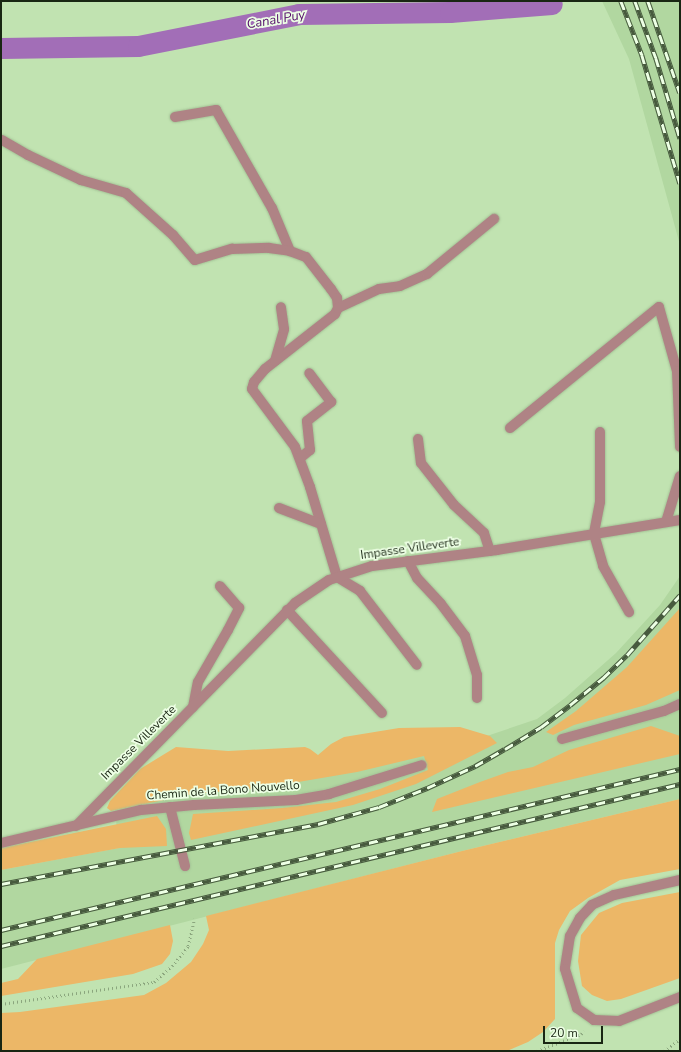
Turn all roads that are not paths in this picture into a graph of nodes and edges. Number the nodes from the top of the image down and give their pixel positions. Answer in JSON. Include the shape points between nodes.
{"nodes":[{"id":1,"x":175,"y":117,"type":"dead end"},
{"id":2,"x":2,"y":140,"type":"dead end"},
{"id":3,"x":494,"y":218,"type":"dead end"},
{"id":4,"x":290,"y":251,"type":"junction"},
{"id":5,"x":281,"y":307,"type":"dead end"},
{"id":6,"x":338,"y":308,"type":"junction"},
{"id":7,"x":275,"y":361,"type":"junction"},
{"id":8,"x":309,"y":373,"type":"dead end"},
{"id":9,"x":510,"y":428,"type":"dead end"},
{"id":10,"x":600,"y":432,"type":"dead end"},
{"id":11,"x":418,"y":439,"type":"dead end"},
{"id":12,"x":680,"y":447,"type":"edge"},
{"id":13,"x":300,"y":458,"type":"junction"},
{"id":14,"x":680,"y":476,"type":"edge"},
{"id":15,"x":279,"y":508,"type":"dead end"},
{"id":16,"x":680,"y":520,"type":"edge"},
{"id":17,"x":666,"y":522,"type":"junction"},
{"id":18,"x":321,"y":524,"type":"junction"},
{"id":19,"x":594,"y":534,"type":"junction"},
{"id":20,"x":490,"y":551,"type":"junction"},
{"id":21,"x":408,"y":561,"type":"junction"},
{"id":22,"x":337,"y":576,"type":"junction"},
{"id":23,"x":220,"y":586,"type":"dead end"},
{"id":24,"x":287,"y":610,"type":"junction"},
{"id":25,"x":629,"y":612,"type":"dead end"},
{"id":26,"x":417,"y":665,"type":"dead end"},
{"id":27,"x":477,"y":698,"type":"dead end"},
{"id":28,"x":680,"y":704,"type":"edge"},
{"id":29,"x":193,"y":707,"type":"junction"},
{"id":30,"x":382,"y":713,"type":"dead end"},
{"id":31,"x":562,"y":739,"type":"dead end"},
{"id":32,"x":422,"y":765,"type":"dead end"},
{"id":33,"x":170,"y":807,"type":"junction"},
{"id":34,"x":76,"y":826,"type":"junction"},
{"id":35,"x":1,"y":844,"type":"edge"},
{"id":36,"x":184,"y":866,"type":"dead end"},
{"id":37,"x":680,"y":880,"type":"edge"},
{"id":38,"x":680,"y":996,"type":"edge"}],
"edges":[{"from":1,"to":4,"type":"street","via":[[216,110],[272,208]]},
{"from":2,"to":4,"type":"street","via":[[81,180],[126,194],[172,235],[195,260],[232,249],[269,248]]},
{"from":3,"to":6,"type":"street","via":[[427,274],[400,286],[379,289]]},
{"from":4,"to":6,"type":"street","via":[[306,257],[334,293]]},
{"from":5,"to":7,"type":"street","via":[[284,329]]},
{"from":6,"to":7,"type":"street","via":[[335,314]]},
{"from":7,"to":13,"type":"street","via":[[254,382],[252,389],[295,447]]},
{"from":8,"to":13,"type":"street","via":[[331,402],[307,421],[310,450]]},
{"from":9,"to":12,"type":"street","via":[[659,307],[677,371]]},
{"from":10,"to":19,"type":"street","via":[[600,502]]},
{"from":11,"to":20,"type":"street","via":[[421,464],[454,505],[484,533]]},
{"from":13,"to":18,"type":"street"},
{"from":14,"to":17,"type":"street"},
{"from":15,"to":18,"type":"street"},
{"from":16,"to":17,"type":"street","name":"Impasse Villeverte"},
{"from":17,"to":19,"type":"street","name":"Impasse Villeverte"},
{"from":18,"to":22,"type":"street"},
{"from":19,"to":20,"type":"street","name":"Impasse Villeverte"},
{"from":19,"to":25,"type":"street","via":[[603,566]]},
{"from":20,"to":21,"type":"street","name":"Impasse Villeverte"},
{"from":21,"to":22,"type":"street","name":"Impasse Villeverte","via":[[372,566]]},
{"from":21,"to":27,"type":"street","via":[[417,578],[442,604],[465,636],[477,675]]},
{"from":22,"to":24,"type":"street","name":"Impasse Villeverte","via":[[304,595]]},
{"from":22,"to":26,"type":"street","via":[[360,591]]},
{"from":23,"to":29,"type":"street","via":[[239,608],[198,682]]},
{"from":24,"to":29,"type":"street","name":"Impasse Villeverte"},
{"from":24,"to":30,"type":"street"},
{"from":28,"to":31,"type":"street","via":[[664,711]]},
{"from":29,"to":34,"type":"street","name":"Impasse Villeverte"},
{"from":32,"to":33,"type":"street","name":"Chemin de la Bono Nouvello","via":[[329,794],[296,800]]},
{"from":33,"to":34,"type":"street","name":"Chemin de la Bono Nouvello","via":[[141,810]]},
{"from":33,"to":36,"type":"street"},
{"from":34,"to":35,"type":"street","name":"Chemin de la Bono Nouvello"},
{"from":37,"to":38,"type":"street","via":[[614,895],[592,905],[580,918],[570,936],[565,969],[577,1008],[594,1020],[619,1021]]}]}
